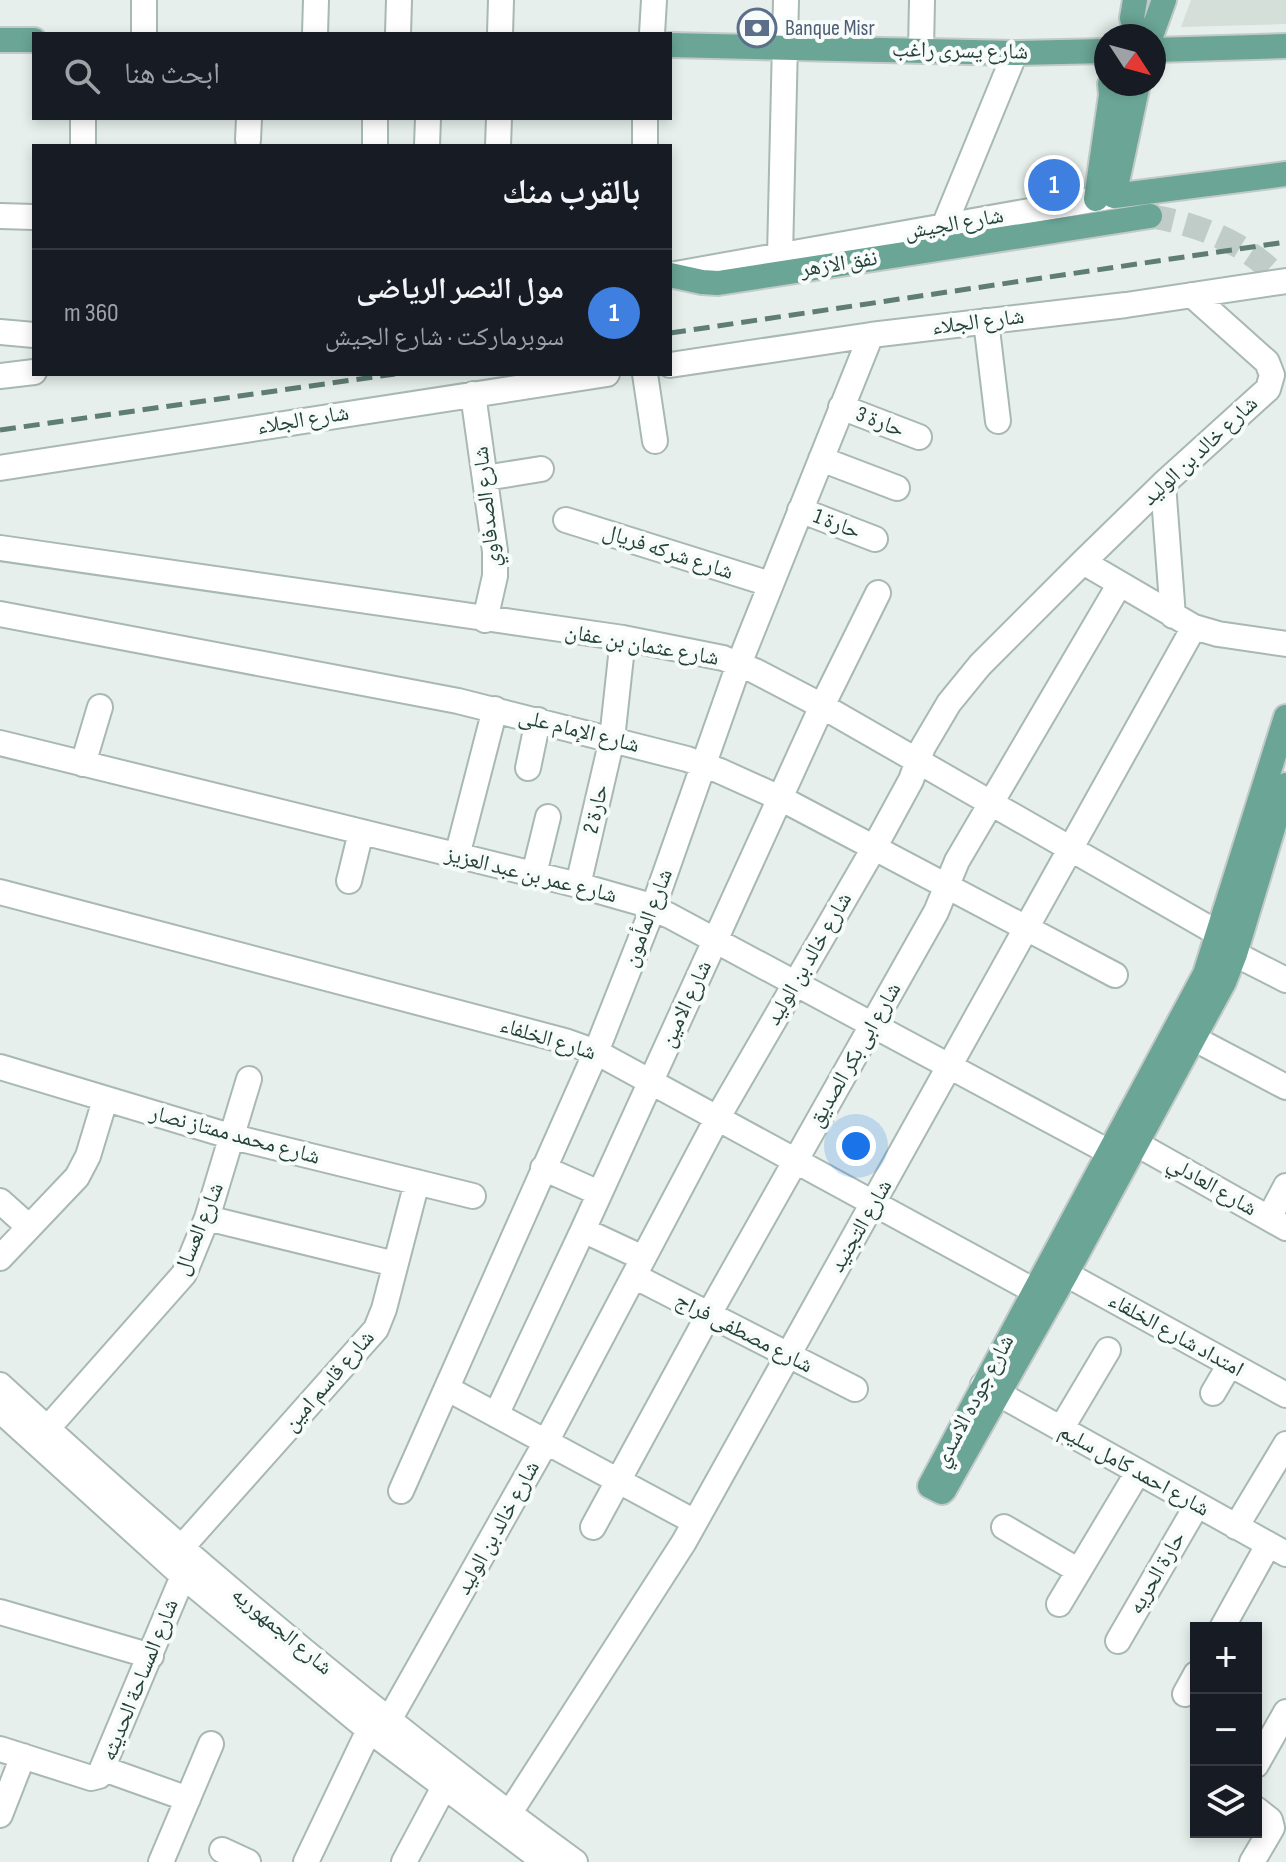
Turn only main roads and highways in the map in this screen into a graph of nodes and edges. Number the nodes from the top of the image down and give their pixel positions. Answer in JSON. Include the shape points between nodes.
{"nodes":[{"id":1,"x":1135,"y":0,"type":"edge"},
{"id":2,"x":1164,"y":0,"type":"edge"},
{"id":3,"x":1134,"y":24,"type":"edge"},
{"id":4,"x":1155,"y":24,"type":"edge"},
{"id":5,"x":0,"y":40,"type":"edge"},
{"id":6,"x":32,"y":40,"type":"edge"},
{"id":7,"x":672,"y":45,"type":"edge"},
{"id":8,"x":1286,"y":46,"type":"edge"},
{"id":9,"x":1166,"y":50,"type":"edge"},
{"id":10,"x":1094,"y":57,"type":"edge"},
{"id":11,"x":1111,"y":96,"type":"edge"},
{"id":12,"x":1134,"y":96,"type":"edge"},
{"id":13,"x":1286,"y":174,"type":"edge"},
{"id":14,"x":1105,"y":197,"type":"junction"},
{"id":15,"x":1150,"y":216,"type":"tunnel mouth"},
{"id":16,"x":672,"y":276,"type":"edge"},
{"id":17,"x":1286,"y":717,"type":"edge"},
{"id":18,"x":1286,"y":785,"type":"edge"},
{"id":19,"x":1042,"y":1295,"type":"junction"},
{"id":20,"x":991,"y":1390,"type":"road end"}],
"edges":[{"from":1,"to":3,"type":"main road"},
{"from":2,"to":4,"type":"main road"},
{"from":5,"to":6,"type":"main road"},
{"from":7,"to":10,"type":"main road","name":"شارع يسرى راغب"},
{"from":8,"to":9,"type":"main road"},
{"from":11,"to":14,"type":"main road"},
{"from":12,"to":14,"type":"main road"},
{"from":13,"to":14,"type":"main road","name":"شارع الجيش"},
{"from":15,"to":16,"type":"main road","name":"نفق الازهر","via":[[718,283]]},
{"from":17,"to":19,"type":"main road","name":"شارع جوده الاسدي","via":[[1197,992],[1109,1152]]},
{"from":18,"to":19,"type":"main road","name":"شارع جوده الاسدي","via":[[1235,954],[1195,1039],[1066,1274]]},
{"from":19,"to":20,"type":"main road","name":"شارع جوده الاسدي"}]}
